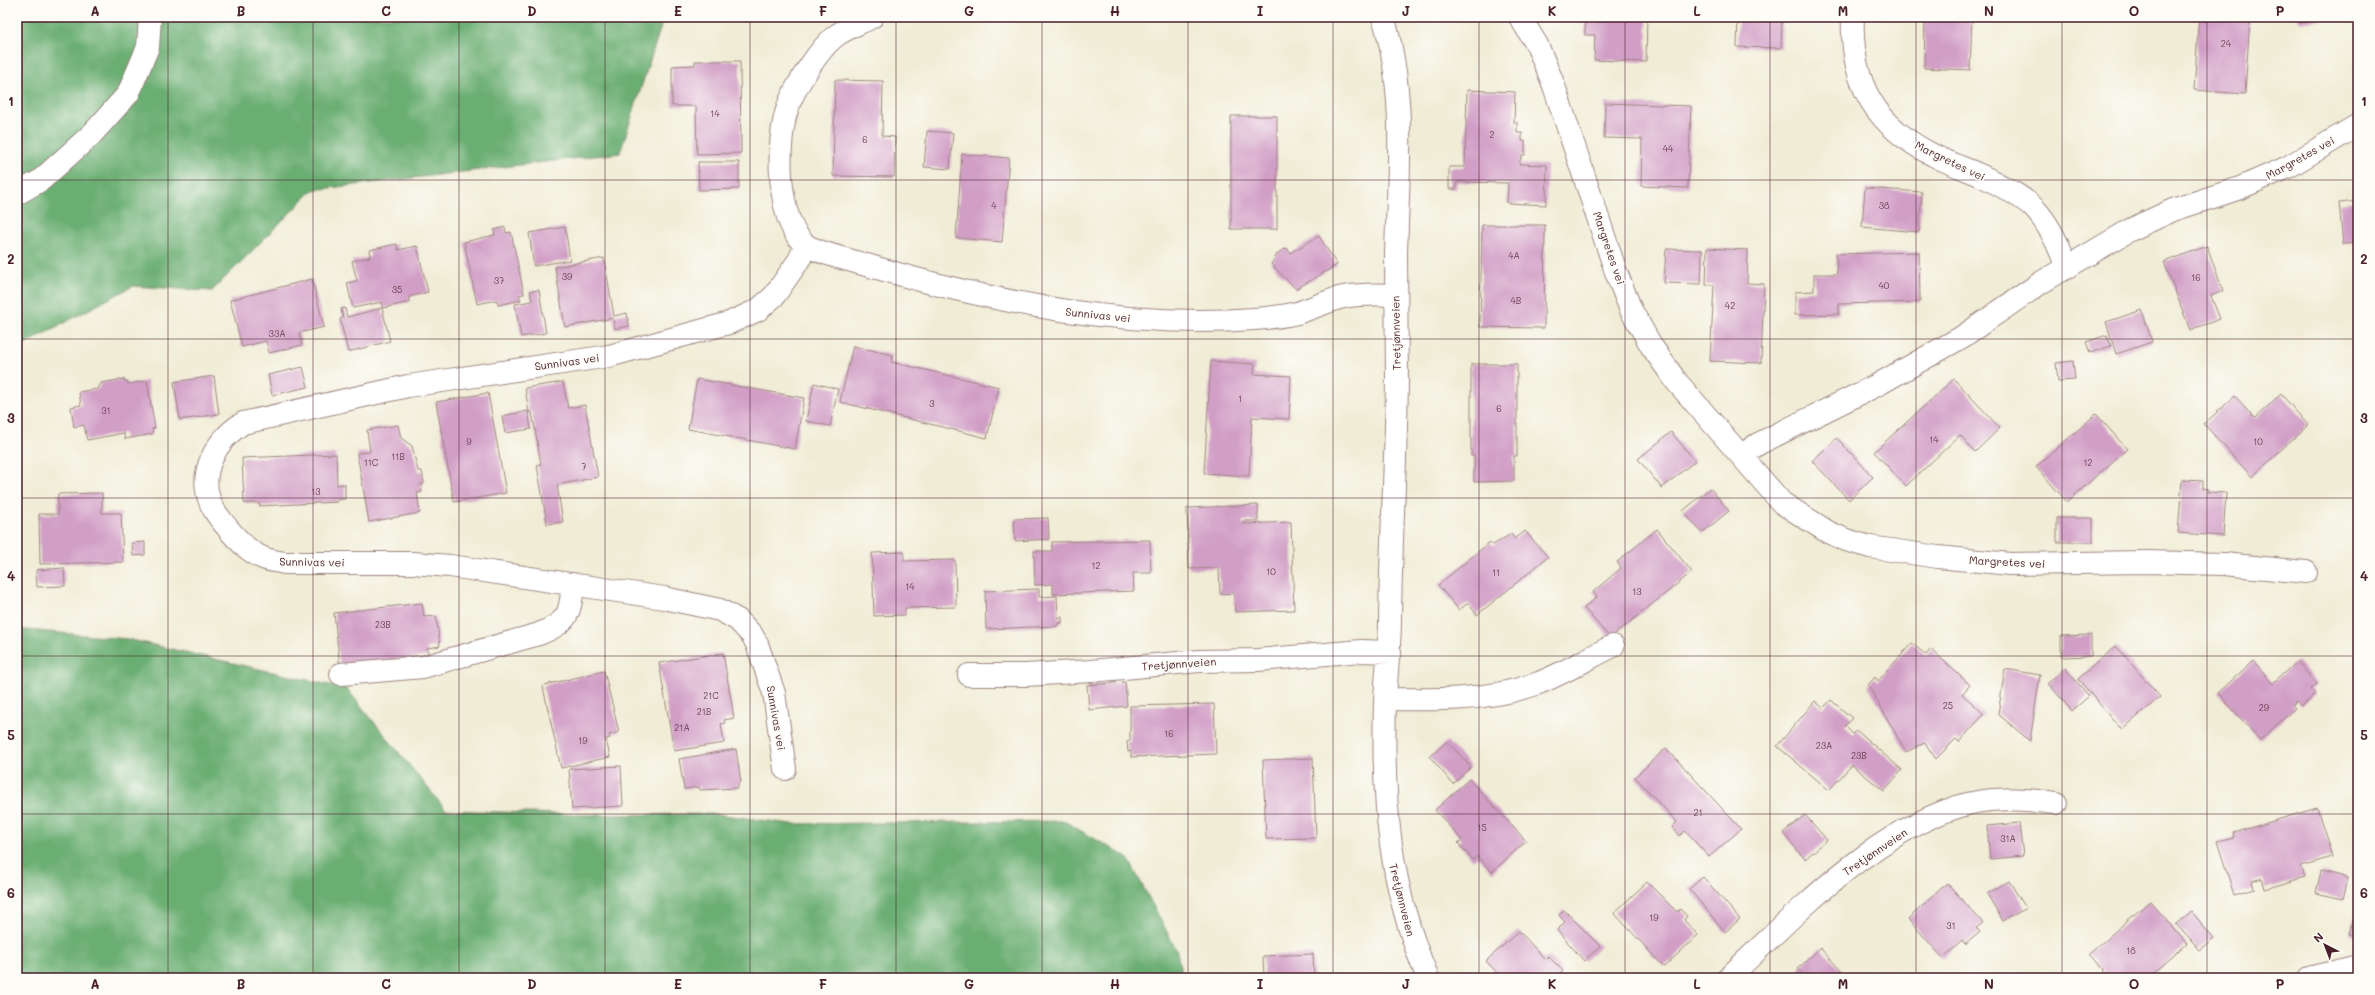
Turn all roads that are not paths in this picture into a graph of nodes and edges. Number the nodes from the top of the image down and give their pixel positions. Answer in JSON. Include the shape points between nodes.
{"nodes":[{"id":1,"x":150,"y":17,"type":"edge"},
{"id":2,"x":872,"y":17,"type":"edge"},
{"id":3,"x":1383,"y":17,"type":"edge"},
{"id":4,"x":1520,"y":17,"type":"edge"},
{"id":5,"x":1853,"y":17,"type":"edge"},
{"id":6,"x":2358,"y":125,"type":"edge"},
{"id":7,"x":17,"y":194,"type":"edge"},
{"id":8,"x":806,"y":245,"type":"junction"},
{"id":9,"x":2066,"y":266,"type":"junction"},
{"id":10,"x":1396,"y":295,"type":"junction"},
{"id":11,"x":1742,"y":455,"type":"junction"},
{"id":12,"x":2306,"y":572,"type":"dead end"},
{"id":13,"x":573,"y":584,"type":"junction"},
{"id":14,"x":1613,"y":646,"type":"dead end"},
{"id":15,"x":1390,"y":652,"type":"junction"},
{"id":16,"x":341,"y":674,"type":"dead end"},
{"id":17,"x":969,"y":675,"type":"dead end"},
{"id":18,"x":1385,"y":699,"type":"junction"},
{"id":19,"x":785,"y":769,"type":"dead end"},
{"id":20,"x":2056,"y":803,"type":"dead end"},
{"id":21,"x":2358,"y":966,"type":"edge"},
{"id":22,"x":1428,"y":978,"type":"edge"},
{"id":23,"x":1728,"y":978,"type":"edge"},
{"id":24,"x":2310,"y":978,"type":"edge"}],
"edges":[{"from":1,"to":7,"type":"street","via":[[148,47],[128,94],[92,134],[41,180]]},
{"from":2,"to":8,"type":"street","via":[[835,36],[800,79],[784,117],[780,162],[783,199],[793,227]]},
{"from":3,"to":10,"type":"street","name":"Tretjønnveien","via":[[1392,46],[1399,94]]},
{"from":4,"to":11,"type":"street","name":"Margretes vei","via":[[1537,45],[1554,82],[1616,272],[1631,310],[1652,347],[1676,381]]},
{"from":5,"to":9,"type":"street","name":"Margretes vei","via":[[1854,48],[1864,92],[1884,121],[1915,145],[1997,184],[2034,207],[2049,226]]},
{"from":6,"to":9,"type":"street","name":"Margretes vei","via":[[2288,167],[2240,188],[2173,210],[2130,230]]},
{"from":8,"to":10,"type":"street","name":"Sunnivas vei","via":[[904,276],[1012,302],[1112,318],[1185,322],[1256,318],[1296,313],[1342,298],[1370,294]]},
{"from":8,"to":13,"type":"street","name":"Sunnivas vei","via":[[799,260],[774,296],[758,310],[729,322],[609,356],[408,386],[243,423],[220,441],[208,468],[208,493],[218,516],[238,540],[264,559],[284,563],[413,563]]},
{"from":9,"to":11,"type":"street","name":"Margretes vei","via":[[1962,337],[1880,384],[1758,444]]},
{"from":10,"to":15,"type":"street","name":"Tretjønnveien","via":[[1397,381],[1391,527]]},
{"from":11,"to":12,"type":"street","name":"Margretes vei","via":[[1782,503],[1828,532],[1870,546],[1938,557],[2010,564],[2154,562],[2224,564]]},
{"from":13,"to":16,"type":"street","via":[[571,608],[566,618],[553,629],[423,667]]},
{"from":13,"to":19,"type":"street","name":"Sunnivas vei","via":[[701,605],[720,610],[738,620],[757,644],[774,693]]},
{"from":14,"to":18,"type":"street","via":[[1537,684],[1495,694],[1451,700]]},
{"from":15,"to":17,"type":"street","name":"Tretjønnveien","via":[[1361,651],[1026,675]]},
{"from":15,"to":18,"type":"street","name":"Tretjønnveien"},
{"from":18,"to":22,"type":"street","name":"Tretjønnveien","via":[[1384,764],[1393,871],[1412,940]]},
{"from":20,"to":23,"type":"street","name":"Tretjønnveien","via":[[2024,799],[1992,800],[1957,807],[1925,820],[1890,840],[1811,899]]},
{"from":21,"to":24,"type":"street"}]}
